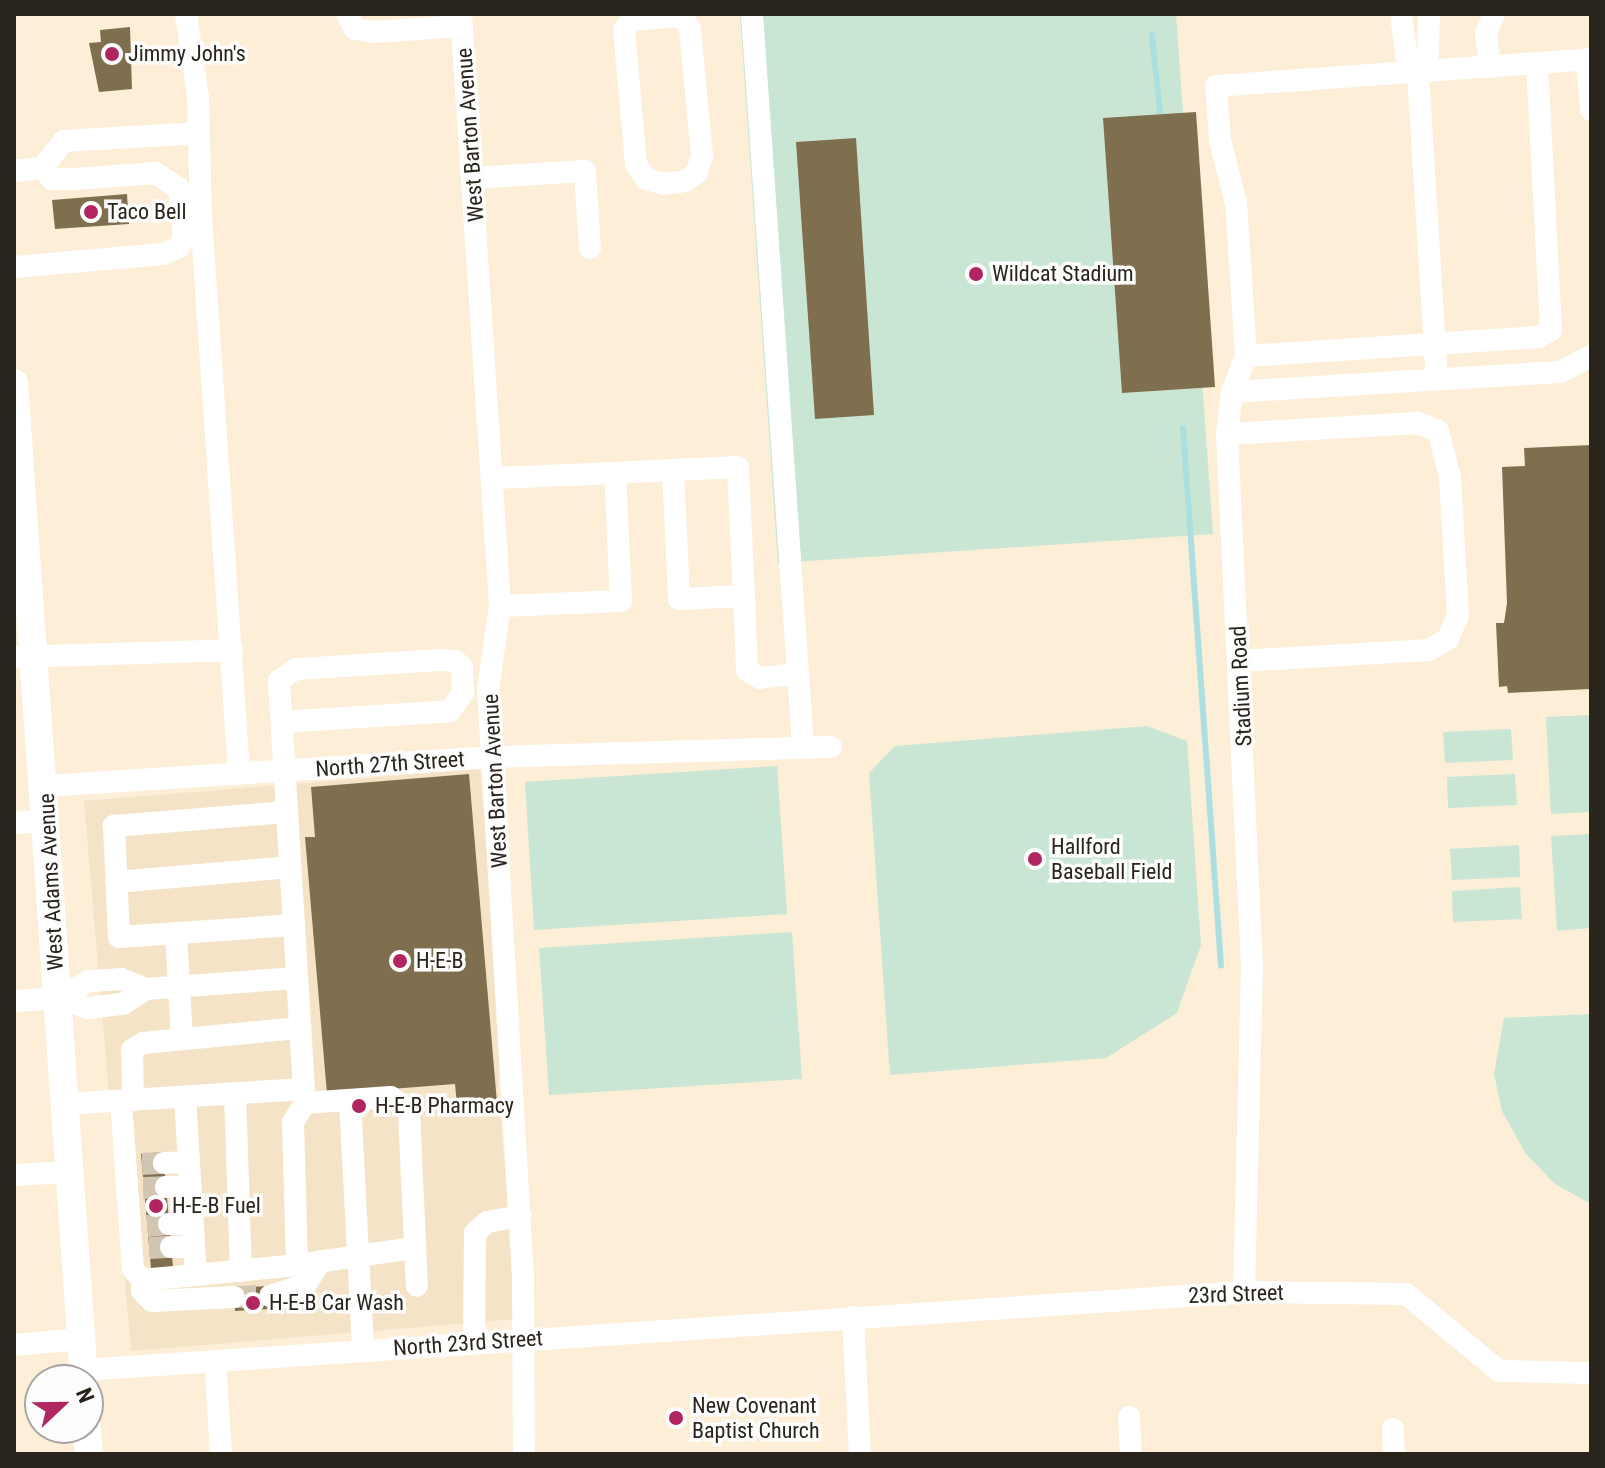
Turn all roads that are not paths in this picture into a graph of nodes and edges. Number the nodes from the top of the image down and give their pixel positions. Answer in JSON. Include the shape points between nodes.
{"nodes":[{"id":1,"x":186,"y":14,"type":"edge"},
{"id":2,"x":347,"y":14,"type":"edge"},
{"id":3,"x":752,"y":14,"type":"edge"},
{"id":4,"x":1401,"y":14,"type":"edge"},
{"id":5,"x":1429,"y":14,"type":"edge"},
{"id":6,"x":1494,"y":14,"type":"edge"},
{"id":7,"x":658,"y":16,"type":"edge"},
{"id":8,"x":461,"y":20,"type":"edge"},
{"id":9,"x":1589,"y":59,"type":"edge"},
{"id":10,"x":1537,"y":63,"type":"junction"},
{"id":11,"x":1490,"y":67,"type":"junction"},
{"id":12,"x":1418,"y":68,"type":"junction"},
{"id":13,"x":1591,"y":110,"type":"edge"},
{"id":14,"x":199,"y":133,"type":"junction"},
{"id":15,"x":42,"y":168,"type":"junction"},
{"id":16,"x":14,"y":171,"type":"edge"},
{"id":17,"x":473,"y":178,"type":"junction"},
{"id":18,"x":590,"y":248,"type":"dead end"},
{"id":19,"x":14,"y":267,"type":"edge"},
{"id":20,"x":1435,"y":344,"type":"junction"},
{"id":21,"x":1246,"y":356,"type":"junction"},
{"id":22,"x":1591,"y":356,"type":"edge"},
{"id":23,"x":1437,"y":379,"type":"junction"},
{"id":24,"x":14,"y":383,"type":"edge"},
{"id":25,"x":1232,"y":392,"type":"junction"},
{"id":26,"x":1227,"y":434,"type":"junction"},
{"id":27,"x":673,"y":470,"type":"junction"},
{"id":28,"x":615,"y":473,"type":"junction"},
{"id":29,"x":494,"y":478,"type":"junction"},
{"id":30,"x":18,"y":480,"type":"edge"},
{"id":31,"x":744,"y":596,"type":"junction"},
{"id":32,"x":500,"y":606,"type":"junction"},
{"id":33,"x":232,"y":650,"type":"junction"},
{"id":34,"x":24,"y":656,"type":"edge"},
{"id":35,"x":1241,"y":661,"type":"junction"},
{"id":36,"x":798,"y":673,"type":"junction"},
{"id":37,"x":282,"y":722,"type":"junction"},
{"id":38,"x":803,"y":747,"type":"junction"},
{"id":39,"x":831,"y":747,"type":"dead end"},
{"id":40,"x":493,"y":757,"type":"junction"},
{"id":41,"x":284,"y":771,"type":"junction"},
{"id":42,"x":239,"y":774,"type":"junction"},
{"id":43,"x":45,"y":786,"type":"junction"},
{"id":44,"x":287,"y":812,"type":"junction"},
{"id":45,"x":47,"y":820,"type":"junction"},
{"id":46,"x":14,"y":823,"type":"edge"},
{"id":47,"x":290,"y":867,"type":"junction"},
{"id":48,"x":116,"y":882,"type":"junction"},
{"id":49,"x":294,"y":925,"type":"junction"},
{"id":50,"x":176,"y":933,"type":"junction"},
{"id":51,"x":297,"y":978,"type":"junction"},
{"id":52,"x":179,"y":986,"type":"junction"},
{"id":53,"x":58,"y":998,"type":"junction"},
{"id":54,"x":14,"y":1001,"type":"edge"},
{"id":55,"x":300,"y":1028,"type":"junction"},
{"id":56,"x":182,"y":1039,"type":"junction"},
{"id":57,"x":235,"y":1093,"type":"junction"},
{"id":58,"x":305,"y":1096,"type":"junction"},
{"id":59,"x":185,"y":1097,"type":"junction"},
{"id":60,"x":127,"y":1100,"type":"junction"},
{"id":61,"x":350,"y":1100,"type":"junction"},
{"id":62,"x":65,"y":1104,"type":"junction"},
{"id":63,"x":189,"y":1162,"type":"junction"},
{"id":64,"x":144,"y":1164,"type":"junction"},
{"id":65,"x":69,"y":1172,"type":"junction"},
{"id":66,"x":14,"y":1175,"type":"edge"},
{"id":67,"x":190,"y":1186,"type":"junction"},
{"id":68,"x":166,"y":1187,"type":"tunnel mouth"},
{"id":69,"x":520,"y":1216,"type":"junction"},
{"id":70,"x":160,"y":1236,"type":"junction"},
{"id":71,"x":414,"y":1248,"type":"junction"},
{"id":72,"x":359,"y":1255,"type":"junction"},
{"id":73,"x":321,"y":1261,"type":"junction"},
{"id":74,"x":297,"y":1265,"type":"junction"},
{"id":75,"x":241,"y":1271,"type":"junction"},
{"id":76,"x":196,"y":1275,"type":"junction"},
{"id":77,"x":142,"y":1280,"type":"junction"},
{"id":78,"x":417,"y":1286,"type":"dead end"},
{"id":79,"x":1244,"y":1292,"type":"junction"},
{"id":80,"x":270,"y":1296,"type":"tunnel mouth"},
{"id":81,"x":234,"y":1297,"type":"tunnel mouth"},
{"id":82,"x":853,"y":1317,"type":"junction"},
{"id":83,"x":81,"y":1339,"type":"junction"},
{"id":84,"x":521,"y":1340,"type":"junction"},
{"id":85,"x":474,"y":1343,"type":"junction"},
{"id":86,"x":14,"y":1345,"type":"edge"},
{"id":87,"x":363,"y":1351,"type":"junction"},
{"id":88,"x":215,"y":1361,"type":"junction"},
{"id":89,"x":83,"y":1364,"type":"edge"},
{"id":90,"x":104,"y":1373,"type":"edge"},
{"id":91,"x":1591,"y":1373,"type":"edge"},
{"id":92,"x":1129,"y":1417,"type":"dead end"},
{"id":93,"x":1393,"y":1429,"type":"dead end"},
{"id":94,"x":221,"y":1454,"type":"edge"},
{"id":95,"x":524,"y":1454,"type":"edge"},
{"id":96,"x":860,"y":1454,"type":"edge"},
{"id":97,"x":1131,"y":1454,"type":"edge"},
{"id":98,"x":1394,"y":1454,"type":"edge"}],
"edges":[{"from":1,"to":14,"type":"street"},
{"from":2,"to":8,"type":"street","via":[[355,29],[374,32]]},
{"from":3,"to":36,"type":"street"},
{"from":4,"to":12,"type":"street","via":[[1406,54]]},
{"from":5,"to":12,"type":"street","via":[[1428,54]]},
{"from":6,"to":11,"type":"street","via":[[1486,34]]},
{"from":7,"to":7,"type":"street","via":[[631,20],[624,30],[636,164],[646,179],[664,184],[697,173],[702,155],[688,21]]},
{"from":8,"to":17,"type":"street","name":"West Barton Avenue"},
{"from":9,"to":10,"type":"street"},
{"from":9,"to":13,"type":"street"},
{"from":10,"to":11,"type":"street"},
{"from":10,"to":20,"type":"street","via":[[1551,330],[1539,337]]},
{"from":11,"to":12,"type":"street"},
{"from":12,"to":20,"type":"street"},
{"from":12,"to":21,"type":"street","name":"Stadium Road","via":[[1216,86],[1220,140],[1236,203]]},
{"from":14,"to":15,"type":"street","via":[[64,141]]},
{"from":14,"to":33,"type":"street"},
{"from":15,"to":16,"type":"street"},
{"from":15,"to":19,"type":"street","via":[[52,179],[156,173],[170,181],[179,189],[179,247],[163,254]]},
{"from":17,"to":18,"type":"street","via":[[585,171]]},
{"from":17,"to":29,"type":"street","name":"West Barton Avenue"},
{"from":20,"to":21,"type":"street"},
{"from":20,"to":23,"type":"street"},
{"from":21,"to":25,"type":"street","name":"Stadium Road"},
{"from":22,"to":23,"type":"street","via":[[1560,372]]},
{"from":23,"to":25,"type":"street"},
{"from":24,"to":30,"type":"main road","name":"West Adams Avenue"},
{"from":25,"to":26,"type":"street","name":"Stadium Road"},
{"from":26,"to":35,"type":"street","name":"Stadium Road"},
{"from":26,"to":35,"type":"street","via":[[1418,423],[1438,431],[1450,477],[1458,615],[1448,639],[1429,650]]},
{"from":27,"to":28,"type":"street"},
{"from":27,"to":31,"type":"street","via":[[679,599]]},
{"from":27,"to":31,"type":"street","via":[[738,467]]},
{"from":28,"to":29,"type":"street"},
{"from":28,"to":32,"type":"street","via":[[621,601]]},
{"from":29,"to":32,"type":"street","name":"West Barton Avenue"},
{"from":30,"to":34,"type":"main road","name":"West Adams Avenue"},
{"from":31,"to":36,"type":"street","via":[[747,670],[760,678]]},
{"from":32,"to":40,"type":"street","name":"West Barton Avenue","via":[[488,689]]},
{"from":33,"to":34,"type":"street"},
{"from":33,"to":42,"type":"street"},
{"from":34,"to":43,"type":"main road","name":"West Adams Avenue"},
{"from":35,"to":79,"type":"street","name":"Stadium Road","via":[[1252,967]]},
{"from":36,"to":38,"type":"street"},
{"from":37,"to":37,"type":"street","via":[[450,711],[463,693],[462,667],[440,660],[287,671],[279,681]]},
{"from":37,"to":41,"type":"street"},
{"from":38,"to":39,"type":"street","name":"North 27th Street"},
{"from":38,"to":40,"type":"street","name":"North 27th Street"},
{"from":40,"to":41,"type":"street","name":"North 27th Street"},
{"from":40,"to":69,"type":"street","name":"West Barton Avenue"},
{"from":41,"to":42,"type":"street","name":"North 27th Street"},
{"from":41,"to":44,"type":"street"},
{"from":42,"to":43,"type":"street","name":"North 27th Street"},
{"from":43,"to":45,"type":"main road","name":"West Adams Avenue"},
{"from":44,"to":47,"type":"street"},
{"from":44,"to":48,"type":"street","via":[[114,826]]},
{"from":45,"to":46,"type":"street"},
{"from":45,"to":53,"type":"main road","name":"West Adams Avenue"},
{"from":47,"to":48,"type":"street"},
{"from":47,"to":49,"type":"street"},
{"from":48,"to":50,"type":"street","via":[[119,937]]},
{"from":49,"to":50,"type":"street"},
{"from":49,"to":51,"type":"street"},
{"from":50,"to":52,"type":"street"},
{"from":51,"to":52,"type":"street"},
{"from":51,"to":55,"type":"street"},
{"from":52,"to":53,"type":"street","via":[[146,989],[123,1004],[94,1007]]},
{"from":52,"to":56,"type":"street"},
{"from":53,"to":54,"type":"street"},
{"from":53,"to":62,"type":"main road","name":"West Adams Avenue"},
{"from":55,"to":56,"type":"street"},
{"from":55,"to":58,"type":"street"},
{"from":56,"to":60,"type":"street","via":[[143,1043],[132,1050]]},
{"from":57,"to":58,"type":"street"},
{"from":57,"to":59,"type":"street"},
{"from":57,"to":75,"type":"street"},
{"from":58,"to":61,"type":"street"},
{"from":58,"to":74,"type":"street","via":[[293,1122]]},
{"from":59,"to":60,"type":"street"},
{"from":59,"to":63,"type":"street"},
{"from":60,"to":62,"type":"street"},
{"from":60,"to":64,"type":"street"},
{"from":61,"to":71,"type":"street","via":[[391,1097],[409,1112]]},
{"from":61,"to":72,"type":"street"},
{"from":62,"to":65,"type":"main road","name":"West Adams Avenue"},
{"from":63,"to":64,"type":"street"},
{"from":63,"to":67,"type":"street"},
{"from":64,"to":70,"type":"street","via":[[135,1189]]},
{"from":65,"to":66,"type":"street"},
{"from":65,"to":83,"type":"main road","name":"West Adams Avenue"},
{"from":67,"to":68,"type":"street"},
{"from":67,"to":70,"type":"street"},
{"from":69,"to":84,"type":"street","name":"West Barton Avenue"},
{"from":69,"to":85,"type":"street","via":[[487,1222],[475,1233]]},
{"from":70,"to":76,"type":"street"},
{"from":70,"to":77,"type":"street","via":[[133,1269]]},
{"from":71,"to":72,"type":"street"},
{"from":71,"to":78,"type":"street"},
{"from":72,"to":73,"type":"street"},
{"from":72,"to":87,"type":"street"},
{"from":73,"to":74,"type":"street"},
{"from":73,"to":80,"type":"street","via":[[306,1284]]},
{"from":74,"to":75,"type":"street"},
{"from":75,"to":76,"type":"street"},
{"from":76,"to":77,"type":"street"},
{"from":77,"to":81,"type":"street","via":[[142,1291],[152,1301]]},
{"from":79,"to":82,"type":"street","name":"23rd Street"},
{"from":79,"to":91,"type":"street","name":"23rd Street","via":[[1406,1294],[1499,1371]]},
{"from":82,"to":84,"type":"street","name":"North 23rd Street"},
{"from":82,"to":96,"type":"street"},
{"from":83,"to":86,"type":"street"},
{"from":83,"to":89,"type":"main road","name":"West Adams Avenue"},
{"from":84,"to":85,"type":"street","name":"North 23rd Street"},
{"from":84,"to":95,"type":"street","name":"West Barton Avenue"},
{"from":85,"to":87,"type":"street","name":"North 23rd Street"},
{"from":87,"to":88,"type":"street","name":"North 23rd Street"},
{"from":88,"to":90,"type":"street","name":"North 23rd Street"},
{"from":88,"to":94,"type":"street"},
{"from":92,"to":97,"type":"street"},
{"from":93,"to":98,"type":"street"}]}
